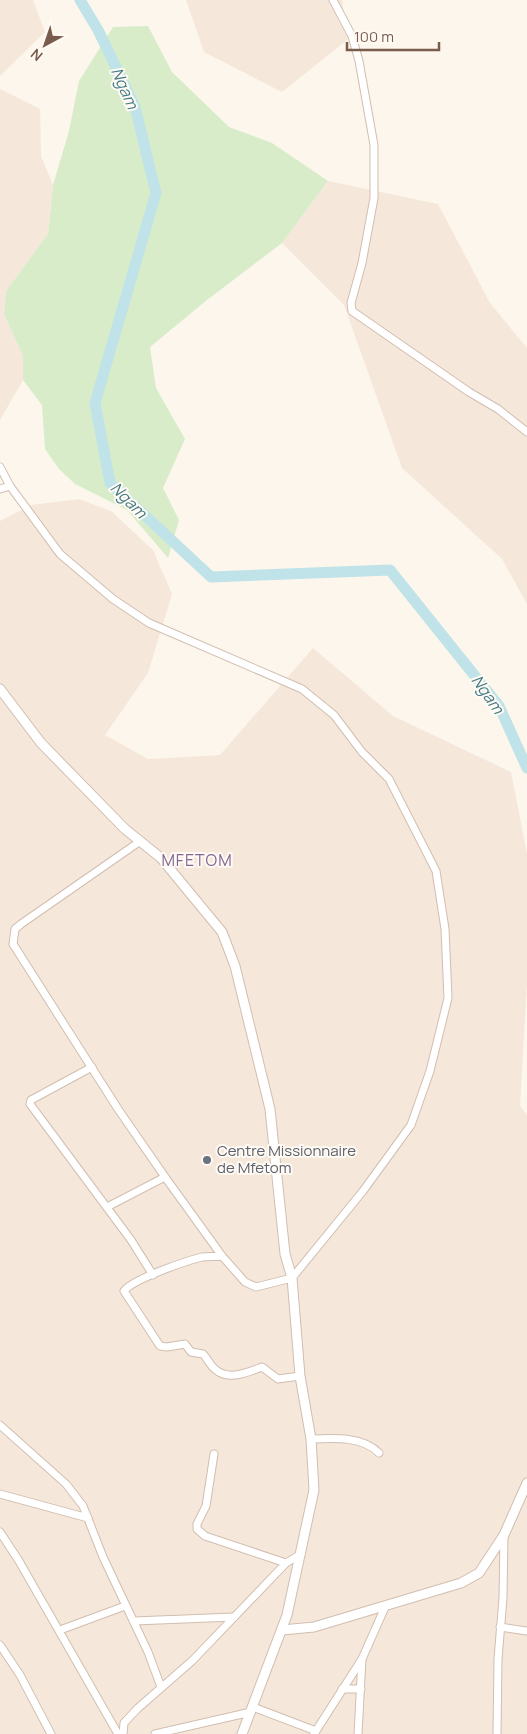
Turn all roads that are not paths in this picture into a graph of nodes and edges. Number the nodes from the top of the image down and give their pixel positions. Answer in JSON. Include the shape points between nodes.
{"nodes":[{"id":1,"x":333,"y":0,"type":"edge"},
{"id":2,"x":527,"y":432,"type":"edge"},
{"id":3,"x":0,"y":467,"type":"edge"},
{"id":4,"x":10,"y":486,"type":"junction"},
{"id":5,"x":0,"y":489,"type":"edge"},
{"id":6,"x":0,"y":689,"type":"edge"},
{"id":7,"x":139,"y":842,"type":"junction"},
{"id":8,"x":92,"y":1068,"type":"junction"},
{"id":9,"x":165,"y":1177,"type":"junction"},
{"id":10,"x":107,"y":1207,"type":"junction"},
{"id":11,"x":222,"y":1256,"type":"junction"},
{"id":12,"x":153,"y":1275,"type":"junction"},
{"id":13,"x":292,"y":1278,"type":"junction"},
{"id":14,"x":300,"y":1376,"type":"junction"},
{"id":15,"x":0,"y":1425,"type":"edge"},
{"id":16,"x":311,"y":1439,"type":"junction"},
{"id":17,"x":379,"y":1453,"type":"dead end"},
{"id":18,"x":214,"y":1454,"type":"dead end"},
{"id":19,"x":527,"y":1483,"type":"edge"},
{"id":20,"x":0,"y":1494,"type":"edge"},
{"id":21,"x":88,"y":1518,"type":"junction"},
{"id":22,"x":0,"y":1532,"type":"edge"},
{"id":23,"x":504,"y":1535,"type":"junction"},
{"id":24,"x":301,"y":1554,"type":"junction"},
{"id":25,"x":286,"y":1563,"type":"junction"},
{"id":26,"x":386,"y":1604,"type":"junction"},
{"id":27,"x":125,"y":1606,"type":"junction"},
{"id":28,"x":234,"y":1617,"type":"junction"},
{"id":29,"x":134,"y":1621,"type":"junction"},
{"id":30,"x":500,"y":1627,"type":"junction"},
{"id":31,"x":60,"y":1630,"type":"junction"},
{"id":32,"x":282,"y":1630,"type":"junction"},
{"id":33,"x":527,"y":1631,"type":"edge"},
{"id":34,"x":0,"y":1645,"type":"edge"},
{"id":35,"x":362,"y":1659,"type":"junction"},
{"id":36,"x":161,"y":1687,"type":"junction"},
{"id":37,"x":342,"y":1689,"type":"junction"},
{"id":38,"x":360,"y":1689,"type":"junction"},
{"id":39,"x":252,"y":1710,"type":"junction"},
{"id":40,"x":315,"y":1732,"type":"edge"},
{"id":41,"x":51,"y":1734,"type":"edge"},
{"id":42,"x":118,"y":1734,"type":"edge"},
{"id":43,"x":123,"y":1734,"type":"edge"},
{"id":44,"x":155,"y":1734,"type":"edge"},
{"id":45,"x":242,"y":1734,"type":"edge"},
{"id":46,"x":358,"y":1734,"type":"edge"},
{"id":47,"x":497,"y":1734,"type":"edge"}],
"edges":[{"from":1,"to":2,"type":"street","via":[[355,44],[374,145],[374,198],[351,303],[352,311]]},
{"from":3,"to":4,"type":"street"},
{"from":4,"to":5,"type":"street"},
{"from":4,"to":13,"type":"street","via":[[60,554],[113,599],[148,623],[302,688],[334,715],[362,752],[389,779],[436,872],[445,929],[448,998],[430,1071],[411,1125],[357,1199]]},
{"from":6,"to":7,"type":"street","via":[[41,743]]},
{"from":7,"to":8,"type":"street","via":[[28,919],[13,935],[16,951]]},
{"from":7,"to":13,"type":"street","via":[[172,869],[228,943],[270,1109],[285,1254]]},
{"from":8,"to":9,"type":"street"},
{"from":8,"to":10,"type":"street","via":[[31,1100],[30,1104]]},
{"from":9,"to":10,"type":"street"},
{"from":9,"to":11,"type":"street"},
{"from":10,"to":12,"type":"street"},
{"from":11,"to":12,"type":"street","via":[[203,1257]]},
{"from":11,"to":13,"type":"street","via":[[245,1282],[256,1287]]},
{"from":12,"to":14,"type":"street","via":[[124,1291],[157,1344],[167,1347],[185,1344],[191,1352],[203,1354],[214,1369],[226,1374],[246,1373],[262,1367],[278,1379]]},
{"from":13,"to":14,"type":"street"},
{"from":14,"to":16,"type":"street"},
{"from":15,"to":21,"type":"street","via":[[66,1484]]},
{"from":16,"to":17,"type":"street","via":[[339,1438],[364,1442]]},
{"from":16,"to":24,"type":"street","via":[[314,1490]]},
{"from":18,"to":25,"type":"street","via":[[206,1506],[197,1529],[204,1536]]},
{"from":19,"to":23,"type":"street"},
{"from":20,"to":21,"type":"street"},
{"from":21,"to":27,"type":"street"},
{"from":22,"to":31,"type":"street"},
{"from":23,"to":26,"type":"street","via":[[478,1574],[461,1583]]},
{"from":23,"to":30,"type":"street"},
{"from":24,"to":25,"type":"street"},
{"from":24,"to":32,"type":"street"},
{"from":25,"to":28,"type":"street"},
{"from":26,"to":32,"type":"street","via":[[314,1627]]},
{"from":26,"to":35,"type":"street"},
{"from":27,"to":29,"type":"street"},
{"from":27,"to":31,"type":"street"},
{"from":28,"to":29,"type":"street"},
{"from":28,"to":36,"type":"street","via":[[193,1660]]},
{"from":29,"to":36,"type":"street"},
{"from":30,"to":33,"type":"street"},
{"from":30,"to":47,"type":"street"},
{"from":31,"to":42,"type":"street"},
{"from":32,"to":39,"type":"street"},
{"from":34,"to":41,"type":"street","via":[[25,1682]]},
{"from":35,"to":37,"type":"street"},
{"from":35,"to":38,"type":"street"},
{"from":36,"to":43,"type":"street","via":[[124,1723]]},
{"from":37,"to":38,"type":"street"},
{"from":37,"to":40,"type":"street"},
{"from":38,"to":46,"type":"street"},
{"from":39,"to":40,"type":"street"},
{"from":39,"to":44,"type":"street"},
{"from":39,"to":45,"type":"street"}]}
